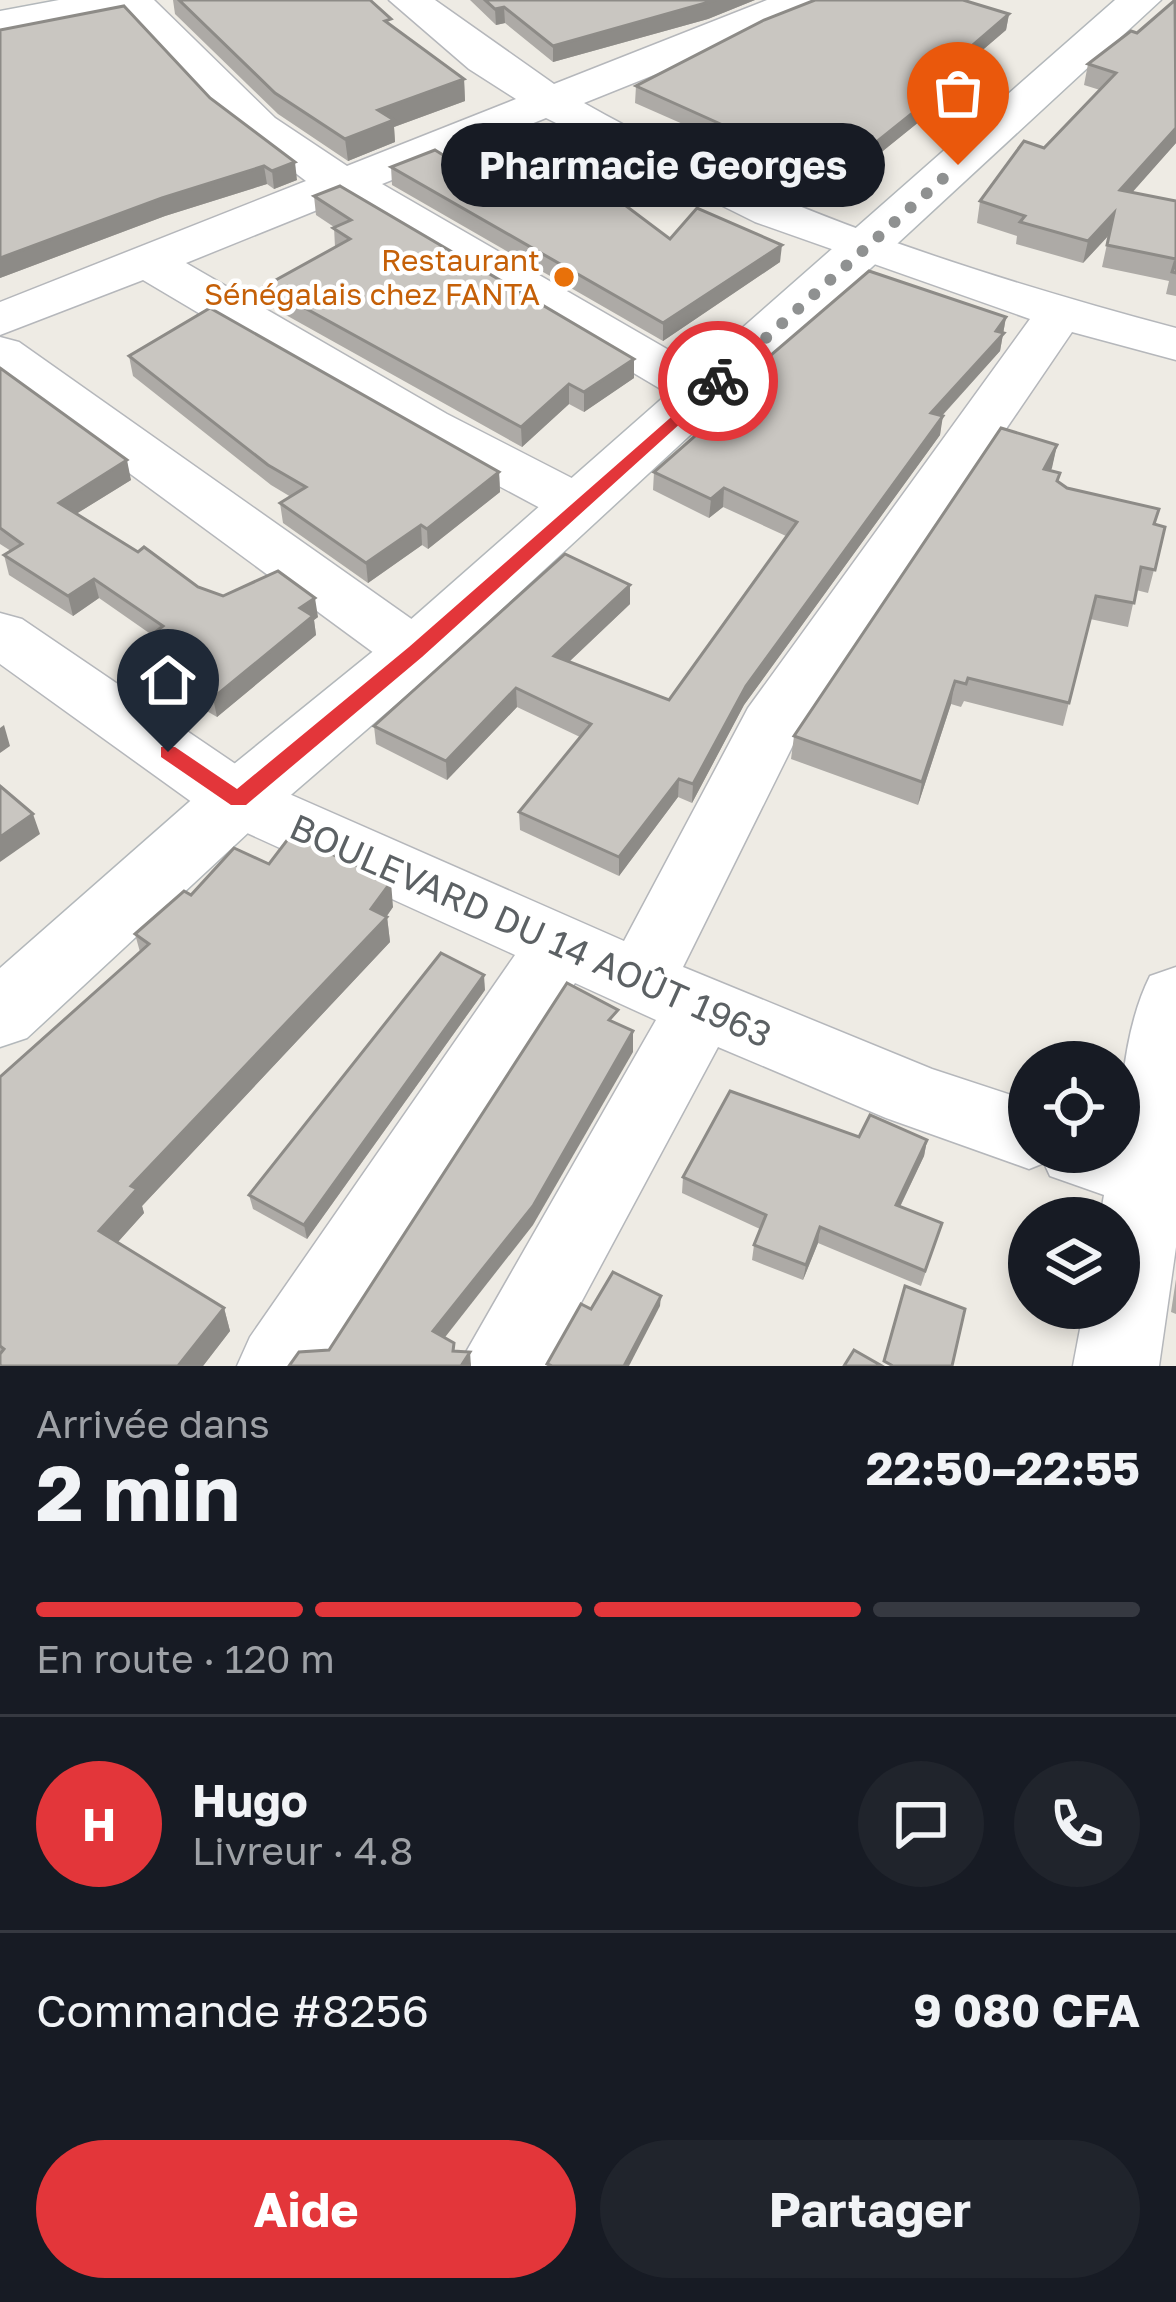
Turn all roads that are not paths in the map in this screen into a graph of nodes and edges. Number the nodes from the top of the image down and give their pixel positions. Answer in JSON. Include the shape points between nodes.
{"nodes":[{"id":1,"x":130,"y":0,"type":"edge"},
{"id":2,"x":409,"y":0,"type":"edge"},
{"id":3,"x":682,"y":0,"type":"edge"},
{"id":4,"x":805,"y":0,"type":"edge"},
{"id":5,"x":1140,"y":0,"type":"edge"},
{"id":6,"x":0,"y":24,"type":"edge"},
{"id":7,"x":730,"y":30,"type":"junction"},
{"id":8,"x":547,"y":100,"type":"junction"},
{"id":9,"x":348,"y":184,"type":"junction"},
{"id":10,"x":866,"y":247,"type":"junction"},
{"id":11,"x":149,"y":263,"type":"junction"},
{"id":12,"x":1058,"y":314,"type":"junction"},
{"id":13,"x":0,"y":320,"type":"edge"},
{"id":14,"x":1176,"y":344,"type":"edge"},
{"id":15,"x":0,"y":353,"type":"edge"},
{"id":16,"x":706,"y":393,"type":"junction"},
{"id":17,"x":578,"y":504,"type":"junction"},
{"id":18,"x":0,"y":634,"type":"edge"},
{"id":19,"x":416,"y":652,"type":"junction"},
{"id":20,"x":238,"y":800,"type":"junction"},
{"id":21,"x":562,"y":944,"type":"junction"},
{"id":22,"x":671,"y":995,"type":"junction"},
{"id":23,"x":1176,"y":997,"type":"edge"},
{"id":24,"x":0,"y":1015,"type":"edge"},
{"id":25,"x":1008,"y":1128,"type":"edge"},
{"id":26,"x":1140,"y":1146,"type":"edge"},
{"id":27,"x":1134,"y":1173,"type":"edge"},
{"id":28,"x":280,"y":1366,"type":"edge"},
{"id":29,"x":501,"y":1366,"type":"edge"},
{"id":30,"x":1116,"y":1366,"type":"edge"}],
"edges":[{"from":1,"to":6,"type":"main road"},
{"from":1,"to":9,"type":"street","via":[[278,146]]},
{"from":2,"to":8,"type":"street"},
{"from":3,"to":7,"type":"street"},
{"from":4,"to":7,"type":"street"},
{"from":5,"to":10,"type":"main road"},
{"from":7,"to":8,"type":"street"},
{"from":8,"to":9,"type":"street"},
{"from":8,"to":10,"type":"street","via":[[696,176]]},
{"from":9,"to":11,"type":"street"},
{"from":9,"to":16,"type":"street"},
{"from":10,"to":12,"type":"street"},
{"from":10,"to":16,"type":"main road"},
{"from":11,"to":13,"type":"street"},
{"from":11,"to":17,"type":"street"},
{"from":12,"to":14,"type":"street"},
{"from":12,"to":22,"type":"street","via":[[771,724]]},
{"from":15,"to":19,"type":"street"},
{"from":16,"to":17,"type":"main road"},
{"from":17,"to":19,"type":"main road"},
{"from":18,"to":20,"type":"street","name":"BOULEVARD DU 14 AOÛT 1963"},
{"from":19,"to":20,"type":"main road"},
{"from":20,"to":21,"type":"street","name":"BOULEVARD DU 14 AOÛT 1963"},
{"from":20,"to":24,"type":"main road"},
{"from":21,"to":22,"type":"street","name":"BOULEVARD DU 14 AOÛT 1963"},
{"from":21,"to":28,"type":"street"},
{"from":22,"to":25,"type":"street","name":"BOULEVARD DU 14 AOÛT 1963"},
{"from":22,"to":29,"type":"street"},
{"from":23,"to":26,"type":"street"},
{"from":27,"to":30,"type":"street"}]}
